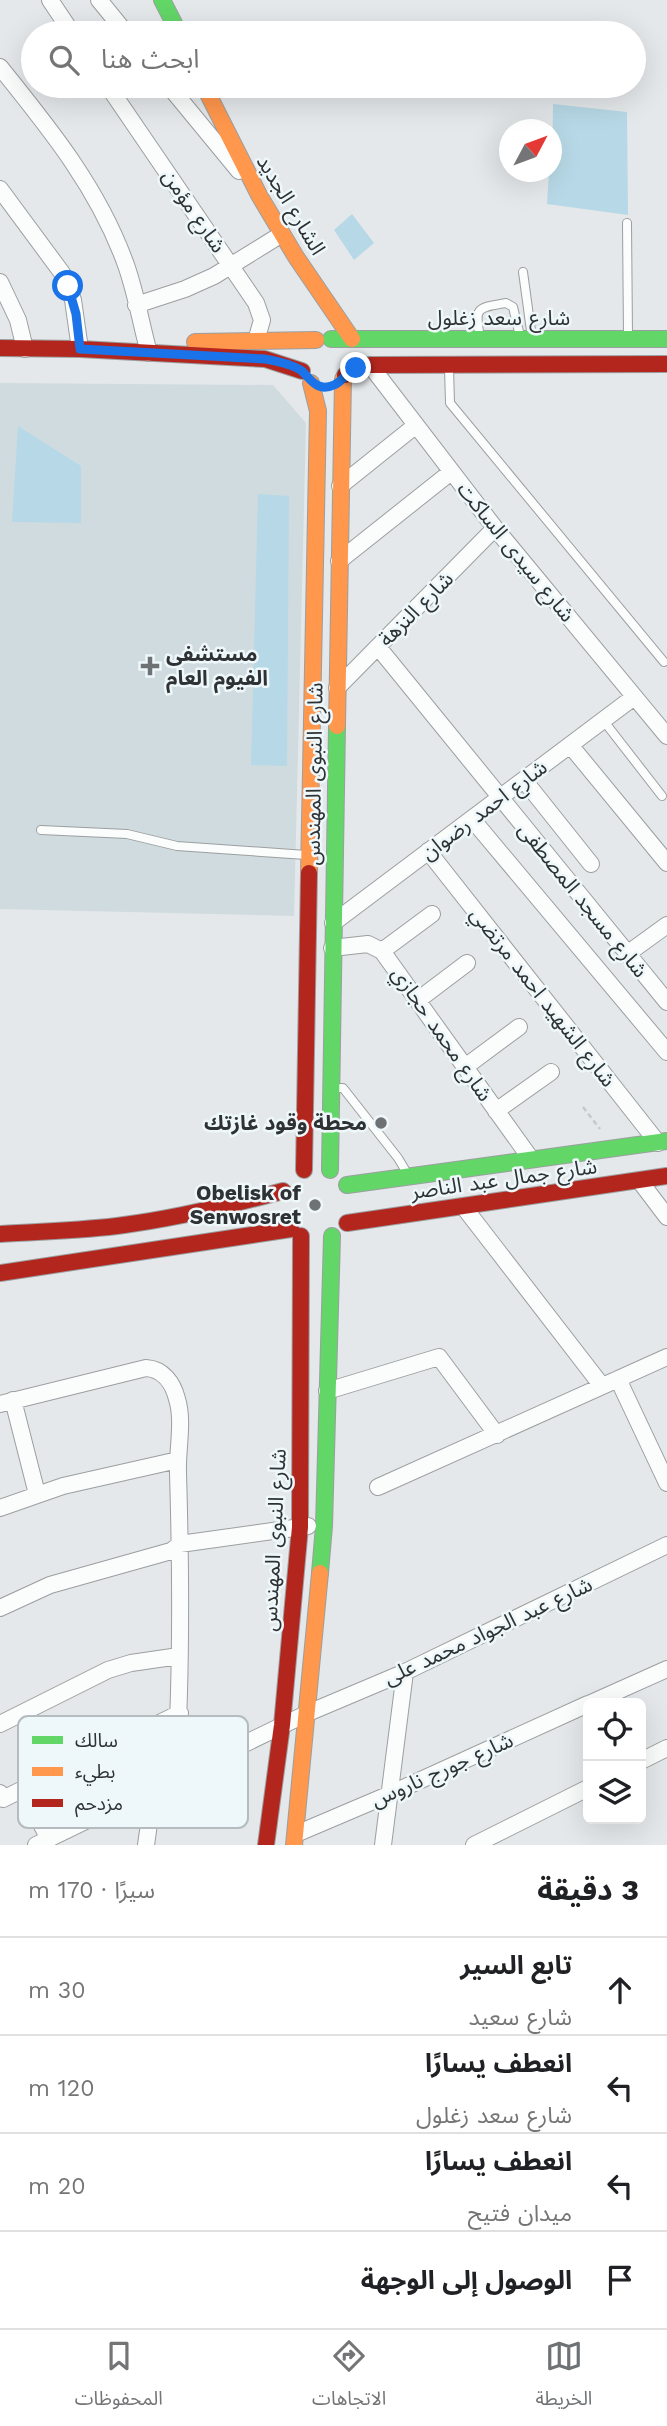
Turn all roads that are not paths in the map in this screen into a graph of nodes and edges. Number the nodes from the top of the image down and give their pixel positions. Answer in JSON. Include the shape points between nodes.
{"nodes":[{"id":1,"x":50,"y":0,"type":"edge"},
{"id":2,"x":99,"y":0,"type":"edge"},
{"id":3,"x":162,"y":0,"type":"edge"},
{"id":4,"x":64,"y":21,"type":"edge"},
{"id":5,"x":117,"y":21,"type":"edge"},
{"id":6,"x":172,"y":21,"type":"edge"},
{"id":7,"x":0,"y":67,"type":"edge"},
{"id":8,"x":21,"y":93,"type":"edge"},
{"id":9,"x":25,"y":98,"type":"edge"},
{"id":10,"x":116,"y":98,"type":"edge"},
{"id":11,"x":179,"y":98,"type":"edge"},
{"id":12,"x":210,"y":98,"type":"edge"},
{"id":13,"x":0,"y":189,"type":"edge"},
{"id":14,"x":258,"y":195,"type":"junction"},
{"id":15,"x":627,"y":223,"type":"dead end"},
{"id":16,"x":282,"y":234,"type":"junction"},
{"id":17,"x":232,"y":267,"type":"junction"},
{"id":18,"x":523,"y":272,"type":"dead end"},
{"id":19,"x":0,"y":282,"type":"edge"},
{"id":20,"x":136,"y":305,"type":"junction"},
{"id":21,"x":332,"y":310,"type":"junction"},
{"id":22,"x":323,"y":339,"type":"junction"},
{"id":23,"x":352,"y":339,"type":"junction"},
{"id":24,"x":481,"y":339,"type":"junction"},
{"id":25,"x":526,"y":339,"type":"junction"},
{"id":26,"x":628,"y":339,"type":"junction"},
{"id":27,"x":667,"y":339,"type":"edge"},
{"id":28,"x":256,"y":341,"type":"junction"},
{"id":29,"x":0,"y":348,"type":"edge"},
{"id":30,"x":24,"y":348,"type":"junction"},
{"id":31,"x":80,"y":349,"type":"junction"},
{"id":32,"x":154,"y":354,"type":"junction"},
{"id":33,"x":667,"y":364,"type":"edge"},
{"id":34,"x":370,"y":365,"type":"junction"},
{"id":35,"x":449,"y":365,"type":"junction"},
{"id":36,"x":628,"y":365,"type":"junction"},
{"id":37,"x":307,"y":377,"type":"junction"},
{"id":38,"x":344,"y":377,"type":"junction"},
{"id":39,"x":415,"y":426,"type":"junction"},
{"id":40,"x":451,"y":472,"type":"junction"},
{"id":41,"x":340,"y":486,"type":"junction"},
{"id":42,"x":316,"y":521,"type":"junction"},
{"id":43,"x":339,"y":522,"type":"junction"},
{"id":44,"x":495,"y":528,"type":"junction"},
{"id":45,"x":316,"y":552,"type":"junction"},
{"id":46,"x":339,"y":556,"type":"junction"},
{"id":47,"x":378,"y":647,"type":"junction"},
{"id":48,"x":664,"y":662,"type":"dead end"},
{"id":49,"x":337,"y":688,"type":"junction"},
{"id":50,"x":634,"y":697,"type":"junction"},
{"id":51,"x":603,"y":720,"type":"junction"},
{"id":52,"x":667,"y":736,"type":"edge"},
{"id":53,"x":570,"y":745,"type":"junction"},
{"id":54,"x":524,"y":780,"type":"junction"},
{"id":55,"x":662,"y":796,"type":"dead end"},
{"id":56,"x":499,"y":798,"type":"junction"},
{"id":57,"x":472,"y":819,"type":"junction"},
{"id":58,"x":41,"y":830,"type":"dead end"},
{"id":59,"x":428,"y":852,"type":"junction"},
{"id":60,"x":310,"y":855,"type":"junction"},
{"id":61,"x":334,"y":859,"type":"junction"},
{"id":62,"x":667,"y":863,"type":"edge"},
{"id":63,"x":591,"y":864,"type":"dead end"},
{"id":64,"x":432,"y":914,"type":"dead end"},
{"id":65,"x":333,"y":923,"type":"junction"},
{"id":66,"x":667,"y":925,"type":"edge"},
{"id":67,"x":332,"y":948,"type":"junction"},
{"id":68,"x":382,"y":951,"type":"junction"},
{"id":69,"x":627,"y":954,"type":"junction"},
{"id":70,"x":467,"y":963,"type":"dead end"},
{"id":71,"x":418,"y":1000,"type":"junction"},
{"id":72,"x":666,"y":1000,"type":"edge"},
{"id":73,"x":519,"y":1027,"type":"dead end"},
{"id":74,"x":667,"y":1052,"type":"edge"},
{"id":75,"x":466,"y":1067,"type":"junction"},
{"id":76,"x":551,"y":1072,"type":"dead end"},
{"id":77,"x":330,"y":1087,"type":"junction"},
{"id":78,"x":496,"y":1111,"type":"junction"},
{"id":79,"x":662,"y":1142,"type":"edge"},
{"id":80,"x":531,"y":1159,"type":"junction"},
{"id":81,"x":304,"y":1170,"type":"junction"},
{"id":82,"x":330,"y":1170,"type":"junction"},
{"id":83,"x":667,"y":1176,"type":"edge"},
{"id":84,"x":409,"y":1177,"type":"junction"},
{"id":85,"x":639,"y":1180,"type":"junction"},
{"id":86,"x":347,"y":1185,"type":"junction"},
{"id":87,"x":283,"y":1191,"type":"junction"},
{"id":88,"x":463,"y":1206,"type":"junction"},
{"id":89,"x":667,"y":1217,"type":"edge"},
{"id":90,"x":346,"y":1223,"type":"junction"},
{"id":91,"x":139,"y":1224,"type":"junction"},
{"id":92,"x":0,"y":1227,"type":"edge"},
{"id":93,"x":84,"y":1230,"type":"junction"},
{"id":94,"x":19,"y":1232,"type":"junction"},
{"id":95,"x":296,"y":1232,"type":"junction"},
{"id":96,"x":0,"y":1234,"type":"edge"},
{"id":97,"x":332,"y":1236,"type":"junction"},
{"id":98,"x":26,"y":1248,"type":"dead end"},
{"id":99,"x":144,"y":1251,"type":"junction"},
{"id":100,"x":54,"y":1265,"type":"junction"},
{"id":101,"x":0,"y":1273,"type":"edge"},
{"id":102,"x":0,"y":1282,"type":"edge"},
{"id":103,"x":667,"y":1357,"type":"edge"},
{"id":104,"x":618,"y":1379,"type":"junction"},
{"id":105,"x":602,"y":1386,"type":"junction"},
{"id":106,"x":327,"y":1391,"type":"junction"},
{"id":107,"x":6,"y":1402,"type":"edge"},
{"id":108,"x":497,"y":1435,"type":"junction"},
{"id":109,"x":178,"y":1460,"type":"junction"},
{"id":110,"x":667,"y":1483,"type":"edge"},
{"id":111,"x":378,"y":1487,"type":"dead end"},
{"id":112,"x":37,"y":1494,"type":"junction"},
{"id":113,"x":0,"y":1508,"type":"edge"},
{"id":114,"x":324,"y":1526,"type":"junction"},
{"id":115,"x":300,"y":1527,"type":"junction"},
{"id":116,"x":180,"y":1545,"type":"junction"},
{"id":117,"x":667,"y":1545,"type":"edge"},
{"id":118,"x":0,"y":1608,"type":"edge"},
{"id":119,"x":179,"y":1656,"type":"junction"},
{"id":120,"x":667,"y":1669,"type":"edge"},
{"id":121,"x":405,"y":1672,"type":"junction"},
{"id":122,"x":602,"y":1698,"type":"edge"},
{"id":123,"x":583,"y":1707,"type":"edge"},
{"id":124,"x":180,"y":1713,"type":"junction"},
{"id":125,"x":308,"y":1713,"type":"junction"},
{"id":126,"x":174,"y":1716,"type":"edge"},
{"id":127,"x":180,"y":1716,"type":"edge"},
{"id":128,"x":0,"y":1724,"type":"edge"},
{"id":129,"x":282,"y":1725,"type":"junction"},
{"id":130,"x":248,"y":1742,"type":"edge"},
{"id":131,"x":667,"y":1748,"type":"edge"},
{"id":132,"x":646,"y":1758,"type":"edge"},
{"id":133,"x":583,"y":1790,"type":"edge"},
{"id":134,"x":18,"y":1791,"type":"edge"},
{"id":135,"x":0,"y":1793,"type":"edge"},
{"id":136,"x":390,"y":1794,"type":"junction"},
{"id":137,"x":71,"y":1828,"type":"edge"},
{"id":138,"x":295,"y":1839,"type":"edge"},
{"id":139,"x":42,"y":1842,"type":"edge"},
{"id":140,"x":266,"y":1845,"type":"edge"},
{"id":141,"x":383,"y":1845,"type":"edge"},
{"id":142,"x":474,"y":1845,"type":"edge"}],
"edges":[{"from":1,"to":4,"type":"street"},
{"from":2,"to":5,"type":"street"},
{"from":3,"to":6,"type":"main road"},
{"from":7,"to":8,"type":"street"},
{"from":9,"to":20,"type":"street","via":[[85,180],[115,237]]},
{"from":10,"to":17,"type":"street","name":"شارع مؤمن"},
{"from":11,"to":14,"type":"street"},
{"from":12,"to":14,"type":"main road","name":"الشارع الجديد"},
{"from":13,"to":31,"type":"street","via":[[62,272],[73,300]]},
{"from":14,"to":16,"type":"main road","name":"الشارع الجديد"},
{"from":15,"to":26,"type":"lane"},
{"from":16,"to":17,"type":"street"},
{"from":16,"to":21,"type":"main road","name":"الشارع الجديد"},
{"from":17,"to":20,"type":"street"},
{"from":17,"to":28,"type":"street","name":"شارع مؤمن","via":[[259,308],[261,327]]},
{"from":18,"to":25,"type":"lane"},
{"from":19,"to":30,"type":"street","via":[[18,320]]},
{"from":20,"to":32,"type":"street"},
{"from":21,"to":22,"type":"street","via":[[335,326]]},
{"from":21,"to":23,"type":"main road","name":"الشارع الجديد"},
{"from":22,"to":23,"type":"main road","name":"شارع سعد زغلول"},
{"from":22,"to":28,"type":"main road","name":"شارع سعد زغلول"},
{"from":22,"to":37,"type":"main road","via":[[304,349],[300,364]]},
{"from":22,"to":38,"type":"main road","via":[[342,345],[348,356]]},
{"from":23,"to":24,"type":"main road","name":"شارع سعد زغلول"},
{"from":24,"to":25,"type":"main road","name":"شارع سعد زغلول"},
{"from":24,"to":25,"type":"lane","via":[[478,311],[506,303],[513,307]]},
{"from":25,"to":26,"type":"main road","name":"شارع سعد زغلول"},
{"from":26,"to":27,"type":"main road","name":"شارع سعد زغلول"},
{"from":26,"to":36,"type":"main road"},
{"from":28,"to":32,"type":"main road","name":"شارع سعد زغلول","via":[[184,342]]},
{"from":29,"to":30,"type":"main road","name":"شارع سعد زغلول"},
{"from":30,"to":31,"type":"main road","name":"شارع سعد زغلول"},
{"from":31,"to":32,"type":"main road","name":"شارع سعد زغلول"},
{"from":32,"to":37,"type":"main road","name":"شارع سعد زغلول","via":[[265,359]]},
{"from":33,"to":36,"type":"main road"},
{"from":34,"to":35,"type":"main road"},
{"from":34,"to":38,"type":"main road"},
{"from":34,"to":39,"type":"street","name":"شارع سيدى الساكت"},
{"from":35,"to":36,"type":"main road"},
{"from":35,"to":48,"type":"lane","via":[[450,403]]},
{"from":37,"to":38,"type":"main road","via":[[317,386],[331,386]]},
{"from":37,"to":42,"type":"main road","name":"شارع النبوى المهندس","via":[[318,411]]},
{"from":38,"to":41,"type":"main road","name":"شارع النبوى المهندس"},
{"from":39,"to":40,"type":"street","name":"شارع سيدى الساكت"},
{"from":39,"to":41,"type":"street"},
{"from":40,"to":44,"type":"street","name":"شارع سيدى الساكت"},
{"from":40,"to":46,"type":"street"},
{"from":41,"to":43,"type":"main road","name":"شارع النبوى المهندس"},
{"from":42,"to":43,"type":"main road"},
{"from":42,"to":45,"type":"main road","name":"شارع النبوى المهندس"},
{"from":43,"to":46,"type":"main road","name":"شارع النبوى المهندس"},
{"from":44,"to":47,"type":"street","name":"شارع النزهة"},
{"from":44,"to":50,"type":"street","name":"شارع سيدى الساكت"},
{"from":45,"to":46,"type":"main road"},
{"from":45,"to":60,"type":"main road","name":"شارع النبوى المهندس"},
{"from":46,"to":49,"type":"main road","name":"شارع النبوى المهندس"},
{"from":47,"to":49,"type":"street","name":"شارع النزهة"},
{"from":47,"to":56,"type":"street","name":"شارع مسجد المصطفى"},
{"from":49,"to":61,"type":"main road","name":"شارع النبوى المهندس"},
{"from":50,"to":51,"type":"street","name":"شارع احمد رضوان"},
{"from":50,"to":52,"type":"street","name":"شارع سيدى الساكت"},
{"from":51,"to":53,"type":"street","name":"شارع احمد رضوان"},
{"from":51,"to":55,"type":"lane"},
{"from":53,"to":54,"type":"street","name":"شارع احمد رضوان"},
{"from":53,"to":62,"type":"street"},
{"from":54,"to":56,"type":"street","name":"شارع احمد رضوان"},
{"from":54,"to":63,"type":"street"},
{"from":56,"to":57,"type":"street","name":"شارع احمد رضوان"},
{"from":56,"to":69,"type":"street","name":"شارع مسجد المصطفى"},
{"from":57,"to":59,"type":"street","name":"شارع احمد رضوان"},
{"from":57,"to":74,"type":"street"},
{"from":58,"to":60,"type":"lane","via":[[127,834],[177,846]]},
{"from":59,"to":65,"type":"street","name":"شارع احمد رضوان"},
{"from":59,"to":79,"type":"street","name":"شارع الشهيد احمد مرتضي"},
{"from":60,"to":61,"type":"main road"},
{"from":60,"to":81,"type":"main road","name":"شارع النبوى المهندس"},
{"from":61,"to":65,"type":"main road","name":"شارع النبوى المهندس"},
{"from":64,"to":68,"type":"street"},
{"from":65,"to":67,"type":"main road","name":"شارع النبوى المهندس"},
{"from":66,"to":69,"type":"street"},
{"from":67,"to":68,"type":"street","name":"شارع محمد حجازي","via":[[368,944]]},
{"from":67,"to":77,"type":"main road","name":"شارع النبوى المهندس"},
{"from":68,"to":71,"type":"street","name":"شارع محمد حجازي"},
{"from":69,"to":72,"type":"street","name":"شارع مسجد المصطفى"},
{"from":70,"to":71,"type":"street"},
{"from":71,"to":75,"type":"street","name":"شارع محمد حجازي"},
{"from":73,"to":75,"type":"street"},
{"from":75,"to":78,"type":"street","name":"شارع محمد حجازي"},
{"from":76,"to":78,"type":"street"},
{"from":77,"to":82,"type":"main road","name":"شارع النبوى المهندس"},
{"from":77,"to":84,"type":"lane","via":[[342,1088]]},
{"from":78,"to":80,"type":"street","name":"شارع محمد حجازي"},
{"from":79,"to":80,"type":"main road","name":"شارع جمال عبد الناصر"},
{"from":80,"to":84,"type":"main road","name":"شارع جمال عبد الناصر"},
{"from":81,"to":82,"type":"main road"},
{"from":81,"to":87,"type":"main road","via":[[291,1178]]},
{"from":82,"to":86,"type":"main road"},
{"from":83,"to":85,"type":"main road","name":"شارع جمال عبد الناصر"},
{"from":84,"to":86,"type":"main road","name":"شارع جمال عبد الناصر"},
{"from":85,"to":88,"type":"main road","name":"شارع جمال عبد الناصر"},
{"from":85,"to":89,"type":"street"},
{"from":86,"to":90,"type":"main road","via":[[353,1204]]},
{"from":87,"to":91,"type":"main road"},
{"from":87,"to":95,"type":"main road","via":[[282,1211]]},
{"from":88,"to":90,"type":"main road","name":"شارع جمال عبد الناصر"},
{"from":88,"to":105,"type":"street"},
{"from":90,"to":97,"type":"main road"},
{"from":91,"to":93,"type":"main road"},
{"from":91,"to":99,"type":"main road","via":[[149,1236]]},
{"from":92,"to":94,"type":"main road"},
{"from":93,"to":94,"type":"main road"},
{"from":93,"to":98,"type":"main road"},
{"from":94,"to":96,"type":"main road"},
{"from":95,"to":97,"type":"main road","via":[[311,1239]]},
{"from":95,"to":99,"type":"main road"},
{"from":95,"to":115,"type":"main road","name":"شارع النبوى المهندس"},
{"from":97,"to":106,"type":"main road"},
{"from":99,"to":100,"type":"main road"},
{"from":100,"to":101,"type":"main road"},
{"from":100,"to":102,"type":"main road"},
{"from":103,"to":104,"type":"street"},
{"from":104,"to":105,"type":"street"},
{"from":104,"to":110,"type":"street"},
{"from":105,"to":108,"type":"street"},
{"from":106,"to":108,"type":"street","via":[[439,1357]]},
{"from":106,"to":114,"type":"main road"},
{"from":107,"to":109,"type":"street","via":[[155,1369],[170,1383],[178,1401]]},
{"from":107,"to":112,"type":"street"},
{"from":108,"to":111,"type":"street"},
{"from":109,"to":112,"type":"street"},
{"from":109,"to":116,"type":"street"},
{"from":112,"to":113,"type":"street"},
{"from":114,"to":115,"type":"street"},
{"from":114,"to":125,"type":"main road"},
{"from":115,"to":116,"type":"street"},
{"from":115,"to":129,"type":"main road","name":"شارع النبوى المهندس"},
{"from":116,"to":118,"type":"street","via":[[50,1585]]},
{"from":116,"to":119,"type":"street"},
{"from":117,"to":121,"type":"street","name":"شارع عبد الجواد محمد على"},
{"from":119,"to":124,"type":"street"},
{"from":119,"to":128,"type":"street","via":[[108,1670]]},
{"from":120,"to":122,"type":"street","name":"شارع جورج ناروس"},
{"from":121,"to":125,"type":"street","name":"شارع عبد الجواد محمد على"},
{"from":121,"to":136,"type":"street"},
{"from":123,"to":136,"type":"street","name":"شارع جورج ناروس"},
{"from":124,"to":126,"type":"street"},
{"from":124,"to":127,"type":"street"},
{"from":125,"to":129,"type":"street","name":"شارع عبد الجواد محمد على"},
{"from":125,"to":138,"type":"main road"},
{"from":129,"to":130,"type":"street","name":"شارع عبد الجواد محمد على"},
{"from":129,"to":140,"type":"main road","name":"شارع النبوى المهندس"},
{"from":131,"to":132,"type":"street"},
{"from":133,"to":142,"type":"street"},
{"from":134,"to":135,"type":"street","via":[[3,1798]]},
{"from":136,"to":138,"type":"street","name":"شارع جورج ناروس"},
{"from":136,"to":141,"type":"street"},
{"from":137,"to":139,"type":"street","name":"شارع عبد الجواد محمد على"}]}
